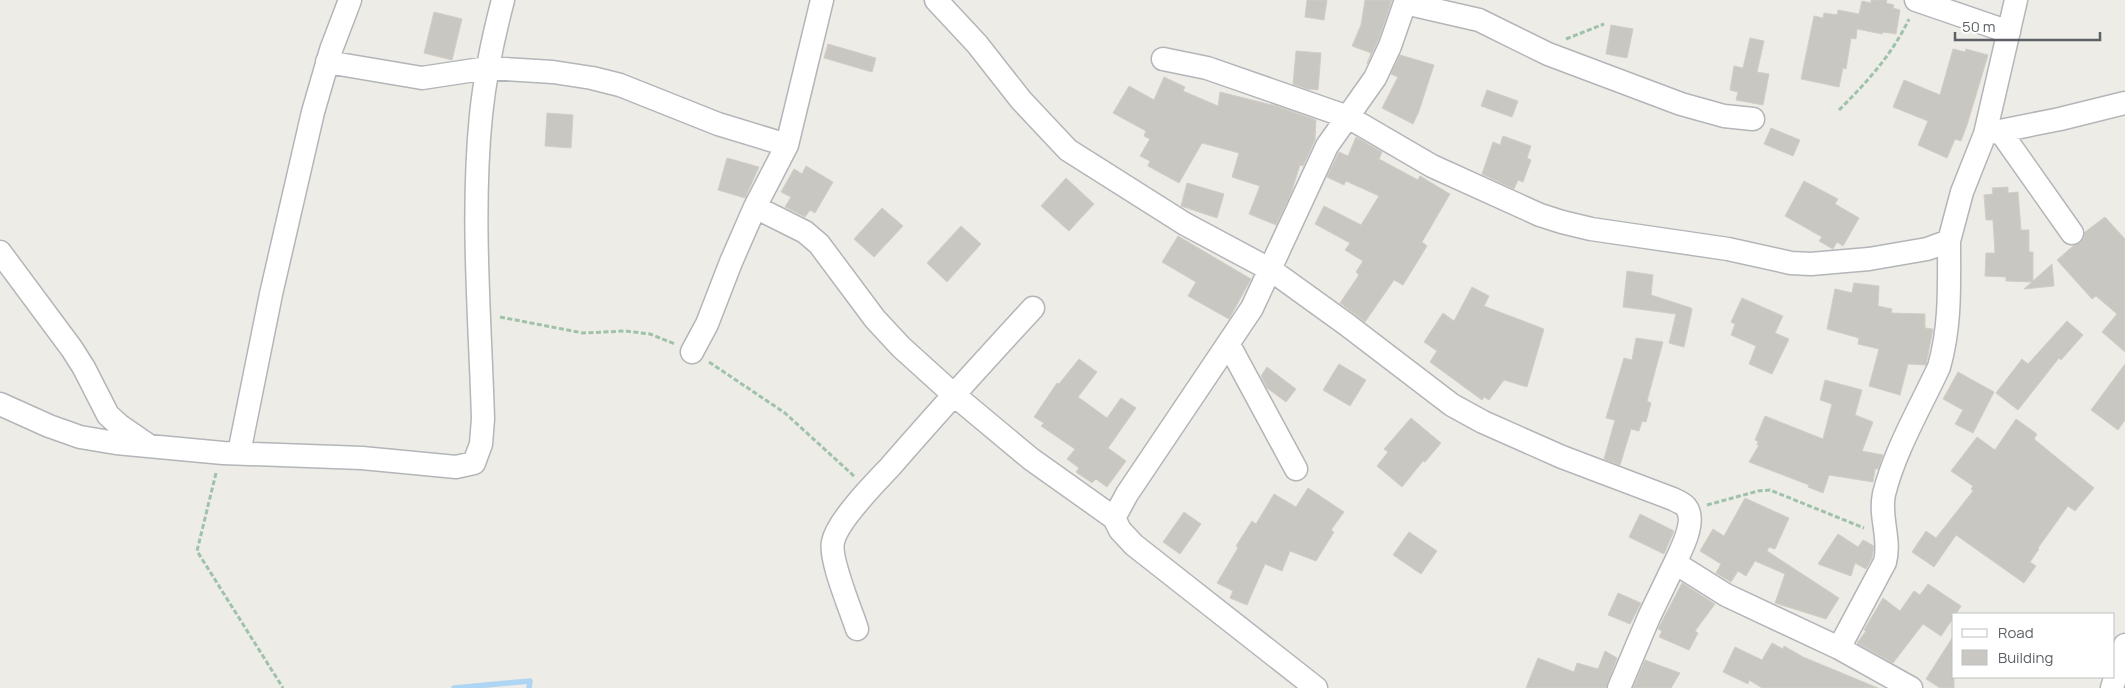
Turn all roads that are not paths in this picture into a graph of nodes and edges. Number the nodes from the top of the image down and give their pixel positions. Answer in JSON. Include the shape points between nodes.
{"nodes":[{"id":1,"x":350,"y":0,"type":"edge"},
{"id":2,"x":503,"y":0,"type":"edge"},
{"id":3,"x":822,"y":0,"type":"edge"},
{"id":4,"x":936,"y":0,"type":"edge"},
{"id":5,"x":1917,"y":0,"type":"edge"},
{"id":6,"x":2016,"y":0,"type":"edge"},
{"id":7,"x":1406,"y":1,"type":"edge"},
{"id":8,"x":2009,"y":32,"type":"junction"},
{"id":9,"x":1163,"y":58,"type":"dead end"},
{"id":10,"x":327,"y":62,"type":"junction"},
{"id":11,"x":488,"y":68,"type":"junction"},
{"id":12,"x":2125,"y":103,"type":"edge"},
{"id":13,"x":1348,"y":117,"type":"junction"},
{"id":14,"x":1753,"y":120,"type":"dead end"},
{"id":15,"x":1993,"y":133,"type":"junction"},
{"id":16,"x":787,"y":145,"type":"junction"},
{"id":17,"x":755,"y":207,"type":"junction"},
{"id":18,"x":2072,"y":233,"type":"dead end"},
{"id":19,"x":1948,"y":241,"type":"junction"},
{"id":20,"x":0,"y":252,"type":"edge"},
{"id":21,"x":1271,"y":270,"type":"junction"},
{"id":22,"x":1033,"y":308,"type":"dead end"},
{"id":23,"x":1229,"y":345,"type":"junction"},
{"id":24,"x":692,"y":352,"type":"road end"},
{"id":25,"x":953,"y":394,"type":"junction"},
{"id":26,"x":0,"y":404,"type":"edge"},
{"id":27,"x":150,"y":447,"type":"junction"},
{"id":28,"x":231,"y":453,"type":"junction"},
{"id":29,"x":1296,"y":469,"type":"dead end"},
{"id":30,"x":1114,"y":518,"type":"junction"},
{"id":31,"x":1675,"y":563,"type":"junction"},
{"id":32,"x":857,"y":629,"type":"dead end"},
{"id":33,"x":2125,"y":645,"type":"edge"},
{"id":34,"x":1839,"y":648,"type":"junction"},
{"id":35,"x":1316,"y":688,"type":"edge"},
{"id":36,"x":1620,"y":688,"type":"edge"},
{"id":37,"x":1911,"y":688,"type":"edge"},
{"id":38,"x":2112,"y":688,"type":"edge"}],
"edges":[{"from":1,"to":10,"type":"street"},
{"from":2,"to":11,"type":"street"},
{"from":3,"to":16,"type":"street"},
{"from":4,"to":21,"type":"street","via":[[1068,150],[1185,224]]},
{"from":5,"to":8,"type":"street"},
{"from":6,"to":8,"type":"street"},
{"from":7,"to":13,"type":"street","via":[[1376,78]]},
{"from":7,"to":14,"type":"street","via":[[1479,20],[1537,49],[1681,104]]},
{"from":8,"to":15,"type":"street"},
{"from":9,"to":13,"type":"street","via":[[1207,68]]},
{"from":10,"to":11,"type":"street","via":[[422,78]]},
{"from":10,"to":28,"type":"street"},
{"from":11,"to":16,"type":"street","via":[[553,72],[620,85],[718,124]]},
{"from":11,"to":28,"type":"street","via":[[479,143],[477,258],[483,419],[481,444],[474,463],[456,467],[362,458]]},
{"from":12,"to":15,"type":"street"},
{"from":13,"to":19,"type":"street","via":[[1432,166],[1540,214],[1591,229],[1720,248],[1791,263],[1884,257],[1927,249]]},
{"from":13,"to":21,"type":"street","via":[[1327,146]]},
{"from":15,"to":18,"type":"street"},
{"from":15,"to":19,"type":"street","via":[[1962,192]]},
{"from":16,"to":17,"type":"street"},
{"from":17,"to":24,"type":"street","via":[[707,324]]},
{"from":17,"to":25,"type":"street","via":[[805,232],[819,244],[874,319]]},
{"from":19,"to":34,"type":"street","via":[[1950,300],[1944,351],[1884,494],[1882,510],[1888,550],[1885,562]]},
{"from":20,"to":27,"type":"street","via":[[72,349],[108,415]]},
{"from":21,"to":23,"type":"street"},
{"from":21,"to":31,"type":"street","via":[[1452,405],[1562,457],[1655,491],[1686,508],[1690,517],[1687,537]]},
{"from":22,"to":25,"type":"street"},
{"from":23,"to":29,"type":"street"},
{"from":23,"to":30,"type":"street"},
{"from":25,"to":30,"type":"street","via":[[1031,459]]},
{"from":25,"to":32,"type":"street","via":[[836,532],[832,544],[833,557]]},
{"from":26,"to":27,"type":"street","via":[[80,436]]},
{"from":27,"to":28,"type":"street"},
{"from":30,"to":35,"type":"street","via":[[1134,545]]},
{"from":31,"to":34,"type":"street","via":[[1726,595]]},
{"from":31,"to":36,"type":"street"},
{"from":33,"to":38,"type":"street"},
{"from":34,"to":37,"type":"street"}]}
